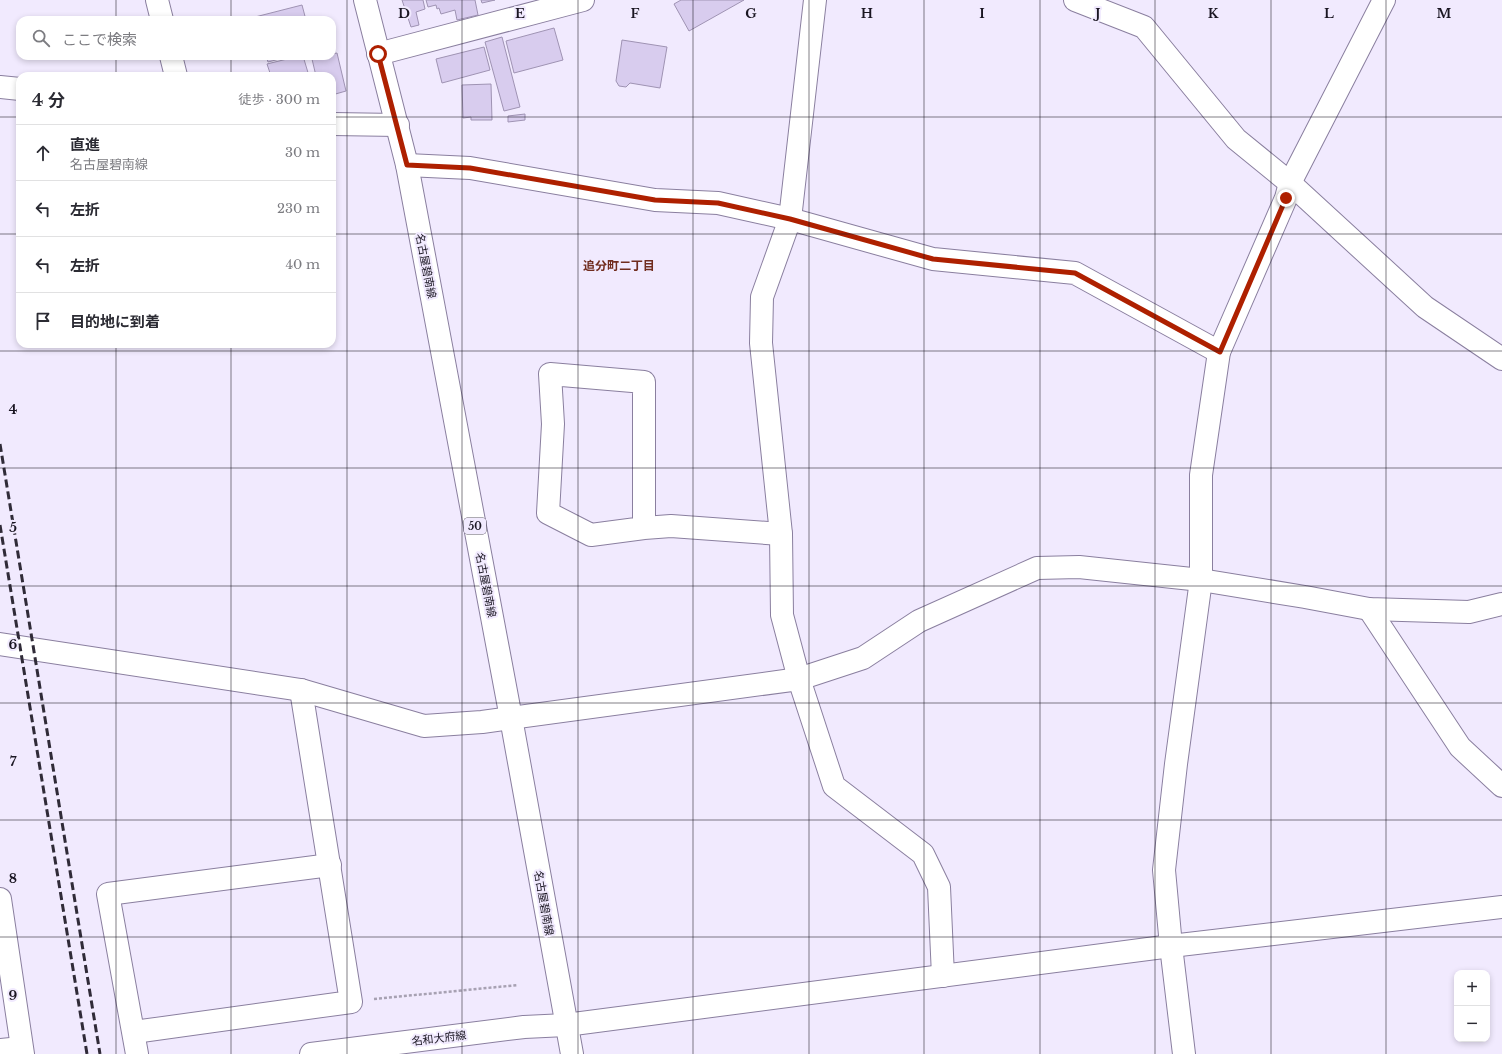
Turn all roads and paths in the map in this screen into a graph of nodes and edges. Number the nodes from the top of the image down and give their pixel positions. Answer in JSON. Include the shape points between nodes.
{"nodes":[{"id":1,"x":157,"y":0,"type":"edge"},
{"id":2,"x":365,"y":0,"type":"edge"},
{"id":3,"x":583,"y":0,"type":"edge"},
{"id":4,"x":815,"y":0,"type":"edge"},
{"id":5,"x":1075,"y":0,"type":"edge"},
{"id":6,"x":1384,"y":0,"type":"edge"},
{"id":7,"x":161,"y":16,"type":"edge"},
{"id":8,"x":378,"y":54,"type":"junction"},
{"id":9,"x":172,"y":60,"type":"edge"},
{"id":10,"x":175,"y":72,"type":"edge"},
{"id":11,"x":0,"y":87,"type":"edge"},
{"id":12,"x":16,"y":89,"type":"edge"},
{"id":13,"x":336,"y":124,"type":"edge"},
{"id":14,"x":398,"y":125,"type":"junction"},
{"id":15,"x":407,"y":165,"type":"junction"},
{"id":16,"x":1290,"y":183,"type":"junction"},
{"id":17,"x":790,"y":219,"type":"junction"},
{"id":18,"x":1220,"y":352,"type":"junction"},
{"id":19,"x":1502,"y":359,"type":"edge"},
{"id":20,"x":644,"y":528,"type":"junction"},
{"id":21,"x":781,"y":534,"type":"junction"},
{"id":22,"x":1201,"y":580,"type":"junction"},
{"id":23,"x":1502,"y":604,"type":"edge"},
{"id":24,"x":1369,"y":609,"type":"junction"},
{"id":25,"x":0,"y":644,"type":"edge"},
{"id":26,"x":799,"y":679,"type":"junction"},
{"id":27,"x":301,"y":690,"type":"junction"},
{"id":28,"x":511,"y":718,"type":"junction"},
{"id":29,"x":1502,"y":786,"type":"edge"},
{"id":30,"x":330,"y":865,"type":"junction"},
{"id":31,"x":0,"y":899,"type":"edge"},
{"id":32,"x":1502,"y":907,"type":"edge"},
{"id":33,"x":1171,"y":946,"type":"junction"},
{"id":34,"x":943,"y":976,"type":"junction"},
{"id":35,"x":518,"y":985,"type":"dead end"},
{"id":36,"x":351,"y":1002,"type":"junction"},
{"id":37,"x":566,"y":1025,"type":"junction"},
{"id":38,"x":134,"y":1032,"type":"junction"},
{"id":39,"x":0,"y":1050,"type":"edge"},
{"id":40,"x":22,"y":1051,"type":"edge"},
{"id":41,"x":137,"y":1054,"type":"edge"},
{"id":42,"x":311,"y":1054,"type":"edge"},
{"id":43,"x":572,"y":1054,"type":"edge"},
{"id":44,"x":1184,"y":1054,"type":"edge"}],
"edges":[{"from":1,"to":7,"type":"street"},
{"from":2,"to":8,"type":"street","name":"名古屋碧南線","number":"50"},
{"from":3,"to":8,"type":"street"},
{"from":4,"to":17,"type":"street"},
{"from":5,"to":16,"type":"street","via":[[1144,27],[1236,139]]},
{"from":6,"to":16,"type":"street"},
{"from":8,"to":14,"type":"street","name":"名古屋碧南線","number":"50"},
{"from":9,"to":10,"type":"street"},
{"from":11,"to":12,"type":"street"},
{"from":13,"to":14,"type":"street"},
{"from":14,"to":15,"type":"street","name":"名古屋碧南線","number":"50"},
{"from":15,"to":17,"type":"street","via":[[470,168],[655,200],[718,203]]},
{"from":15,"to":28,"type":"street","name":"名古屋碧南線","number":"50"},
{"from":16,"to":18,"type":"street","via":[[1286,198]]},
{"from":16,"to":19,"type":"street","via":[[1424,307]]},
{"from":17,"to":18,"type":"street","via":[[933,259],[1075,273]]},
{"from":17,"to":21,"type":"street","via":[[762,298],[760,343]]},
{"from":18,"to":22,"type":"street","via":[[1201,475]]},
{"from":20,"to":20,"type":"street","via":[[591,535],[548,513],[553,424],[550,374],[644,382]]},
{"from":20,"to":21,"type":"street","via":[[671,526]]},
{"from":21,"to":26,"type":"street","via":[[782,615]]},
{"from":22,"to":24,"type":"street"},
{"from":22,"to":26,"type":"street","via":[[1079,567],[1037,568],[919,621],[863,658]]},
{"from":22,"to":33,"type":"street","via":[[1164,870]]},
{"from":23,"to":24,"type":"street","via":[[1469,612]]},
{"from":24,"to":29,"type":"street","via":[[1460,747]]},
{"from":25,"to":27,"type":"street"},
{"from":26,"to":28,"type":"street"},
{"from":26,"to":34,"type":"street","via":[[834,786],[923,854],[939,887]]},
{"from":27,"to":28,"type":"street","via":[[424,726]]},
{"from":27,"to":30,"type":"street"},
{"from":28,"to":37,"type":"street","name":"名古屋碧南線","number":"50"},
{"from":30,"to":36,"type":"street"},
{"from":30,"to":38,"type":"street","via":[[108,894]]},
{"from":31,"to":40,"type":"street"},
{"from":32,"to":33,"type":"street","name":"名和大府線"},
{"from":33,"to":34,"type":"street","name":"名和大府線"},
{"from":33,"to":44,"type":"street"},
{"from":34,"to":37,"type":"street","name":"名和大府線"},
{"from":35,"to":36,"type":"path"},
{"from":36,"to":38,"type":"street"},
{"from":37,"to":42,"type":"street","name":"名和大府線","via":[[524,1027]]},
{"from":37,"to":43,"type":"street","name":"名古屋碧南線","number":"50"},
{"from":38,"to":41,"type":"street"},
{"from":39,"to":40,"type":"street"}]}
